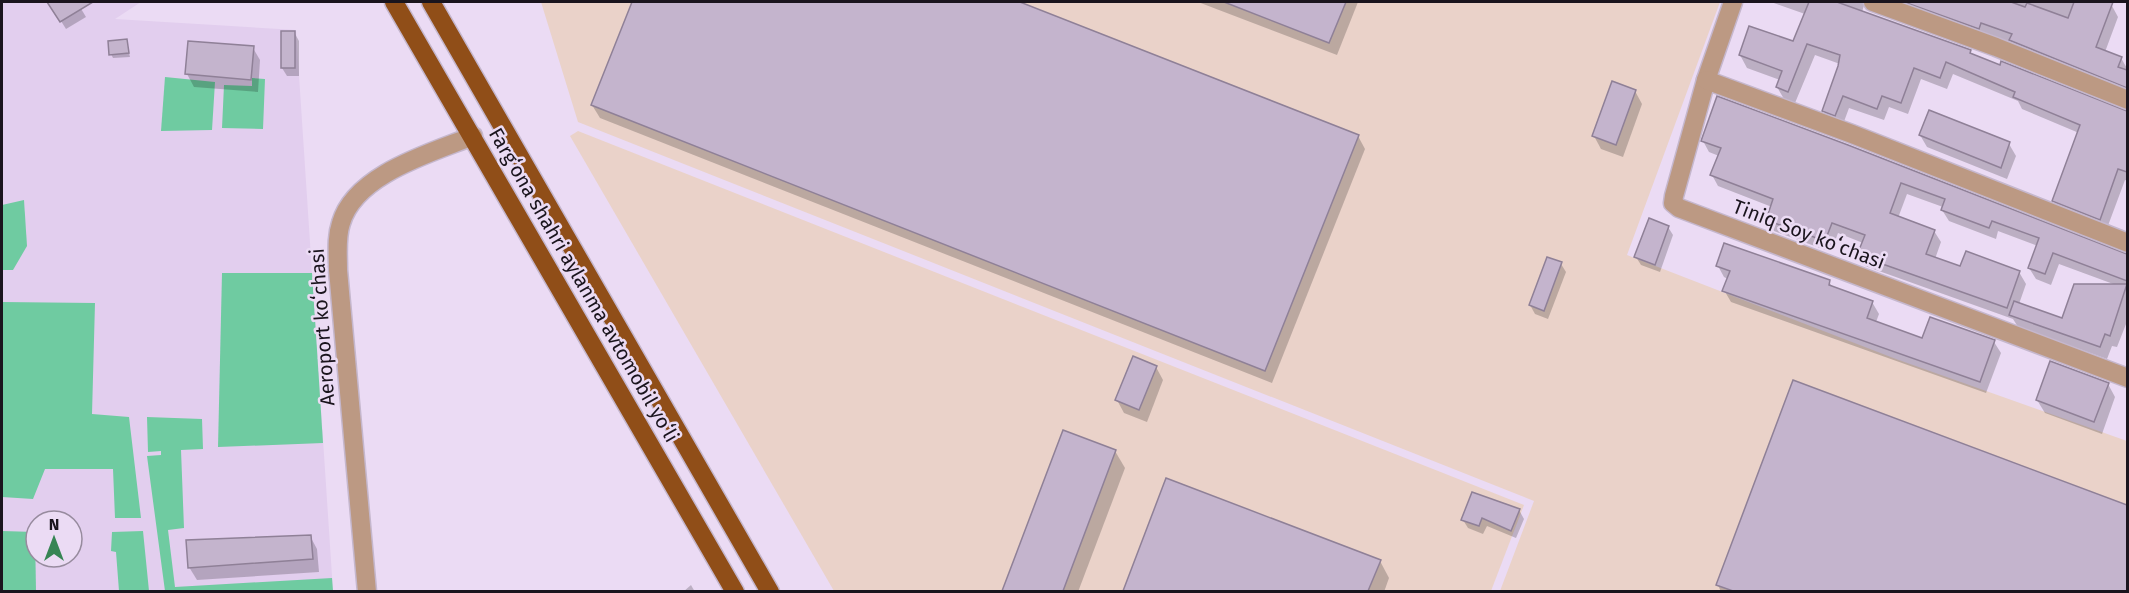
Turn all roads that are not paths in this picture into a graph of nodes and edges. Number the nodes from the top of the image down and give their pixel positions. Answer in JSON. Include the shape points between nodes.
{"nodes":[{"id":1,"x":394,"y":2,"type":"edge"},
{"id":2,"x":431,"y":2,"type":"edge"},
{"id":3,"x":1733,"y":2,"type":"edge"},
{"id":4,"x":1873,"y":2,"type":"edge"},
{"id":5,"x":1706,"y":80,"type":"junction"},
{"id":6,"x":2127,"y":100,"type":"edge"},
{"id":7,"x":474,"y":136,"type":"junction"},
{"id":8,"x":2127,"y":243,"type":"edge"},
{"id":9,"x":2127,"y":378,"type":"edge"},
{"id":10,"x":367,"y":591,"type":"edge"},
{"id":11,"x":735,"y":591,"type":"edge"},
{"id":12,"x":770,"y":591,"type":"edge"}],
"edges":[{"from":1,"to":7,"type":"highway","name":"Fargʻona shahri aylanma avtomobil yoʻli"},
{"from":2,"to":12,"type":"highway","name":"Fargʻona shahri aylanma avtomobil yoʻli"},
{"from":3,"to":5,"type":"street","name":"Tiniq Soy koʻchasi"},
{"from":4,"to":6,"type":"street"},
{"from":5,"to":8,"type":"street"},
{"from":5,"to":9,"type":"street","name":"Tiniq Soy koʻchasi","via":[[1674,196],[1673,203],[1678,208]]},
{"from":7,"to":10,"type":"street","name":"Aeroport koʻchasi","via":[[419,157],[375,180],[352,202],[341,221],[338,270]]},
{"from":7,"to":11,"type":"highway","name":"Fargʻona shahri aylanma avtomobil yoʻli"}]}
